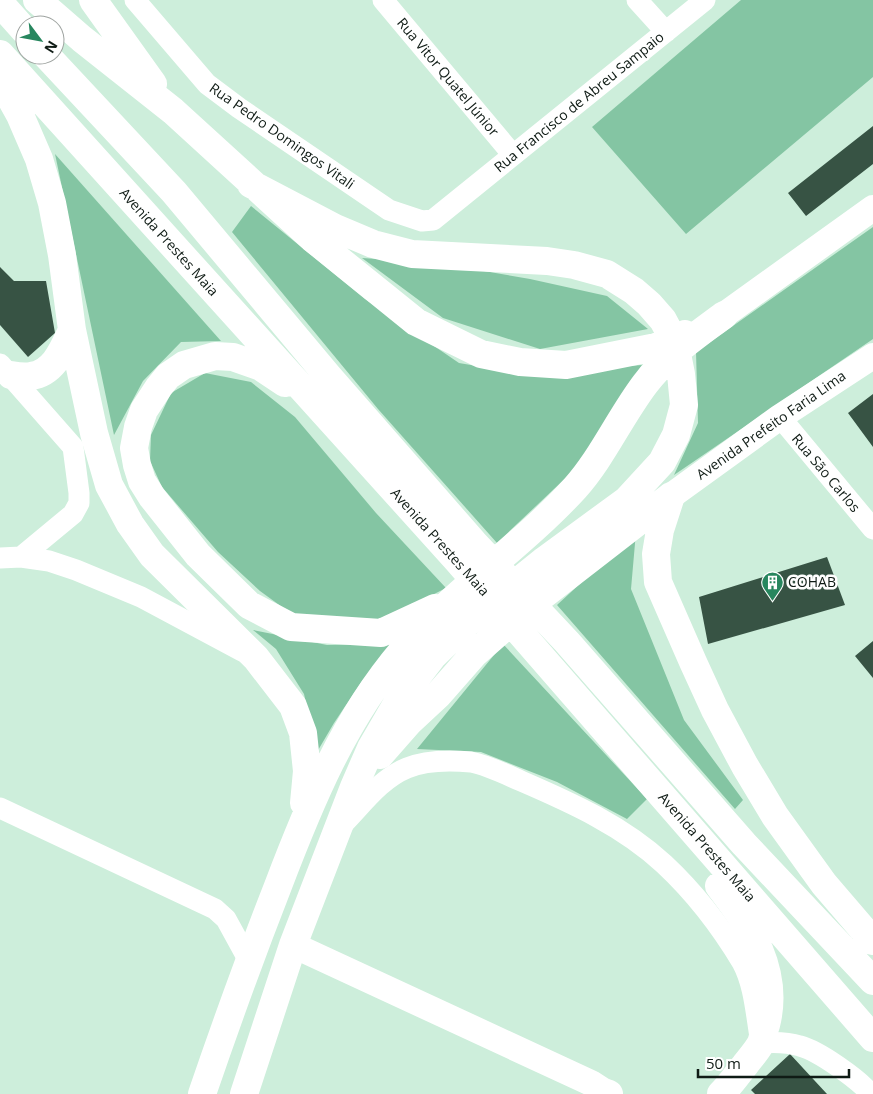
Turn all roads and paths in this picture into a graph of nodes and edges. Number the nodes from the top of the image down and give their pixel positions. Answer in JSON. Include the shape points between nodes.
{"nodes":[{"id":1,"x":36,"y":0,"type":"edge"},
{"id":2,"x":93,"y":0,"type":"edge"},
{"id":3,"x":135,"y":0,"type":"edge"},
{"id":4,"x":383,"y":0,"type":"edge"},
{"id":5,"x":637,"y":0,"type":"edge"},
{"id":6,"x":705,"y":0,"type":"edge"},
{"id":7,"x":0,"y":3,"type":"edge"},
{"id":8,"x":15,"y":20,"type":"edge"},
{"id":9,"x":666,"y":32,"type":"junction"},
{"id":10,"x":0,"y":54,"type":"edge"},
{"id":11,"x":55,"y":65,"type":"edge"},
{"id":12,"x":0,"y":80,"type":"edge"},
{"id":13,"x":173,"y":111,"type":"junction"},
{"id":14,"x":513,"y":155,"type":"junction"},
{"id":15,"x":251,"y":184,"type":"junction"},
{"id":16,"x":454,"y":204,"type":"joint"},
{"id":17,"x":873,"y":208,"type":"edge"},
{"id":18,"x":724,"y":315,"type":"junction"},
{"id":19,"x":72,"y":330,"type":"junction"},
{"id":20,"x":873,"y":356,"type":"edge"},
{"id":21,"x":5,"y":370,"type":"edge"},
{"id":22,"x":312,"y":400,"type":"junction"},
{"id":23,"x":780,"y":417,"type":"junction"},
{"id":24,"x":671,"y":496,"type":"junction"},
{"id":25,"x":873,"y":529,"type":"edge"},
{"id":26,"x":466,"y":551,"type":"junction"},
{"id":27,"x":10,"y":558,"type":"edge"},
{"id":28,"x":458,"y":595,"type":"junction"},
{"id":29,"x":256,"y":658,"type":"junction"},
{"id":30,"x":354,"y":787,"type":"junction"},
{"id":31,"x":666,"y":798,"type":"junction"},
{"id":32,"x":0,"y":808,"type":"edge"},
{"id":33,"x":302,"y":824,"type":"junction"},
{"id":34,"x":339,"y":829,"type":"junction"},
{"id":35,"x":873,"y":941,"type":"edge"},
{"id":36,"x":293,"y":946,"type":"junction"},
{"id":37,"x":249,"y":960,"type":"junction"},
{"id":38,"x":873,"y":981,"type":"edge"},
{"id":39,"x":873,"y":1038,"type":"edge"},
{"id":40,"x":761,"y":1043,"type":"junction"},
{"id":41,"x":726,"y":1092,"type":"edge"},
{"id":42,"x":202,"y":1094,"type":"edge"},
{"id":43,"x":244,"y":1094,"type":"edge"},
{"id":44,"x":608,"y":1094,"type":"edge"},
{"id":45,"x":871,"y":1094,"type":"edge"}],
"edges":[{"from":1,"to":13,"type":"highway"},
{"from":2,"to":13,"type":"highway"},
{"from":3,"to":16,"type":"street","name":"Rua Pedro Domingos Vitali","via":[[208,84],[389,210],[422,221],[433,220]]},
{"from":4,"to":14,"type":"street","name":"Rua Vitor Quatel Júnior"},
{"from":5,"to":9,"type":"street"},
{"from":6,"to":9,"type":"street","name":"Rua Francisco de Abreu Sampaio"},
{"from":7,"to":8,"type":"highway"},
{"from":9,"to":14,"type":"street","name":"Rua Francisco de Abreu Sampaio"},
{"from":10,"to":22,"type":"highway","name":"Avenida Prestes Maia"},
{"from":11,"to":26,"type":"highway","name":"Avenida Prestes Maia","via":[[174,192],[328,376]]},
{"from":12,"to":19,"type":"highway","via":[[39,159],[52,203]]},
{"from":13,"to":15,"type":"highway"},
{"from":14,"to":16,"type":"street","name":"Rua Francisco de Abreu Sampaio"},
{"from":15,"to":18,"type":"highway","via":[[416,322],[481,354],[520,362],[566,365],[656,347]]},
{"from":15,"to":30,"type":"highway","via":[[372,244],[412,254],[547,261],[608,274],[634,291],[663,320],[671,335],[682,374],[684,405],[676,435],[662,462],[627,500],[468,621],[433,656],[399,700],[371,748]]},
{"from":17,"to":18,"type":"main road"},
{"from":18,"to":28,"type":"highway","via":[[671,355],[645,384],[576,486],[542,521]]},
{"from":19,"to":21,"type":"highway","via":[[58,358],[46,370],[31,376]]},
{"from":19,"to":29,"type":"highway","via":[[94,433],[109,485],[130,524],[152,555]]},
{"from":20,"to":23,"type":"main road","name":"Avenida Prefeito Faria Lima"},
{"from":21,"to":27,"type":"street","via":[[73,447],[79,503],[73,514]]},
{"from":22,"to":26,"type":"highway","name":"Avenida Prestes Maia"},
{"from":22,"to":28,"type":"highway","via":[[261,368],[233,357],[215,356],[184,365],[159,387],[138,426],[134,448],[142,481],[198,554],[250,605],[291,627],[381,633]]},
{"from":23,"to":24,"type":"main road","name":"Avenida Prefeito Faria Lima"},
{"from":23,"to":25,"type":"street","name":"Rua São Carlos"},
{"from":24,"to":30,"type":"highway","via":[[524,610],[474,654]]},
{"from":24,"to":35,"type":"highway","via":[[656,554],[658,582],[708,694],[775,816],[824,884]]},
{"from":26,"to":31,"type":"highway","name":"Avenida Prestes Maia","via":[[546,662]]},
{"from":26,"to":38,"type":"highway","name":"Avenida Prestes Maia","via":[[567,642],[744,844]]},
{"from":27,"to":29,"type":"street","via":[[49,561],[76,570],[132,594]]},
{"from":28,"to":33,"type":"highway","via":[[431,620],[382,676],[330,760]]},
{"from":29,"to":33,"type":"highway","via":[[293,706],[303,733],[307,771]]},
{"from":30,"to":34,"type":"highway"},
{"from":31,"to":39,"type":"highway","name":"Avenida Prestes Maia"},
{"from":31,"to":40,"type":"highway","via":[[669,816],[676,830],[750,929],[762,955],[770,1009]]},
{"from":32,"to":37,"type":"street","via":[[215,909],[226,919]]},
{"from":33,"to":37,"type":"highway"},
{"from":34,"to":36,"type":"highway"},
{"from":34,"to":40,"type":"street","via":[[381,784],[407,768],[438,761],[472,762],[593,814],[630,836],[664,864],[723,934],[751,981]]},
{"from":36,"to":43,"type":"highway"},
{"from":36,"to":44,"type":"main road","via":[[591,1083]]},
{"from":37,"to":42,"type":"highway"},
{"from":40,"to":41,"type":"highway"},
{"from":40,"to":45,"type":"street","via":[[782,1042],[802,1046],[828,1060]]}]}
